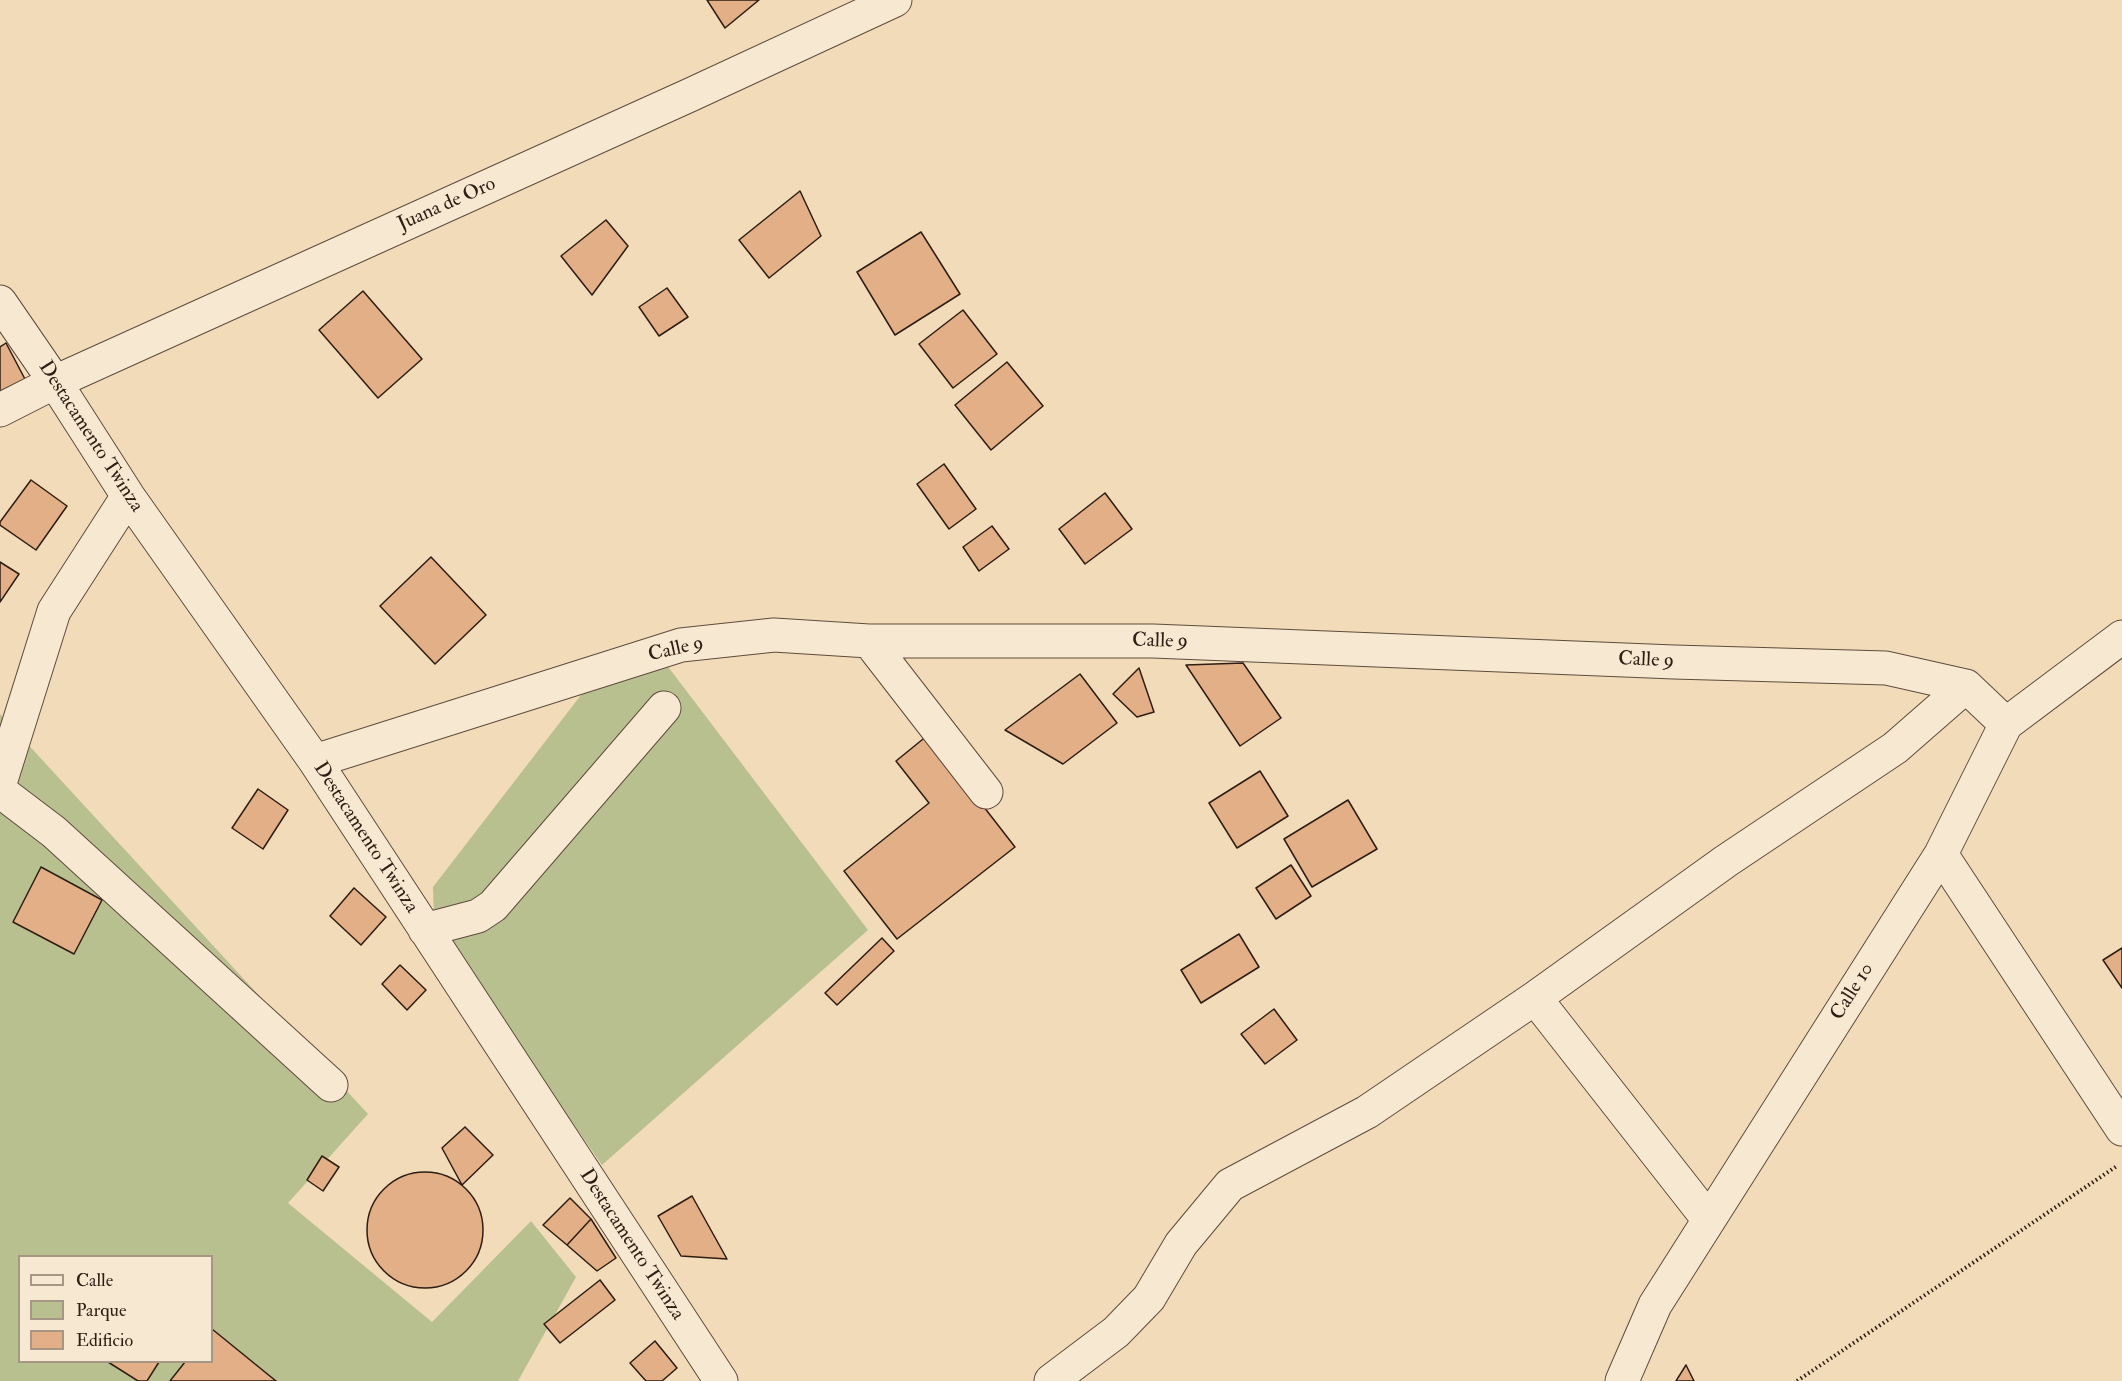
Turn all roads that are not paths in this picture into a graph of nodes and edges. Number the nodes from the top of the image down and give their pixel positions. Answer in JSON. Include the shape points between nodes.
{"nodes":[{"id":1,"x":895,"y":0,"type":"edge"},
{"id":2,"x":0,"y":302,"type":"edge"},
{"id":3,"x":55,"y":382,"type":"junction"},
{"id":4,"x":0,"y":410,"type":"edge"},
{"id":5,"x":128,"y":496,"type":"junction"},
{"id":6,"x":2122,"y":638,"type":"edge"},
{"id":7,"x":869,"y":641,"type":"junction"},
{"id":8,"x":1966,"y":686,"type":"junction"},
{"id":9,"x":664,"y":708,"type":"dead end"},
{"id":10,"x":2006,"y":724,"type":"junction"},
{"id":11,"x":315,"y":761,"type":"junction"},
{"id":12,"x":0,"y":783,"type":"edge"},
{"id":13,"x":0,"y":791,"type":"edge"},
{"id":14,"x":986,"y":792,"type":"dead end"},
{"id":15,"x":1941,"y":854,"type":"junction"},
{"id":16,"x":425,"y":930,"type":"junction"},
{"id":17,"x":1535,"y":998,"type":"junction"},
{"id":18,"x":331,"y":1085,"type":"dead end"},
{"id":19,"x":2122,"y":1129,"type":"edge"},
{"id":20,"x":1709,"y":1220,"type":"junction"},
{"id":21,"x":720,"y":1381,"type":"edge"},
{"id":22,"x":1051,"y":1381,"type":"edge"},
{"id":23,"x":1622,"y":1381,"type":"edge"}],
"edges":[{"from":1,"to":3,"type":"street","name":"Juana de Oro"},
{"from":2,"to":3,"type":"street","name":"Destacamento Twinza"},
{"from":3,"to":4,"type":"street","name":"Juana de Oro"},
{"from":3,"to":5,"type":"street","name":"Destacamento Twinza"},
{"from":5,"to":11,"type":"street","name":"Destacamento Twinza"},
{"from":5,"to":12,"type":"street","via":[[54,611]]},
{"from":6,"to":10,"type":"street","name":"Calle 10"},
{"from":7,"to":8,"type":"street","name":"Calle 9","via":[[1153,641],[1886,668]]},
{"from":7,"to":11,"type":"street","name":"Calle 9","via":[[774,635],[681,645]]},
{"from":7,"to":14,"type":"street"},
{"from":8,"to":10,"type":"street"},
{"from":8,"to":17,"type":"street","via":[[1895,748],[1726,861]]},
{"from":9,"to":16,"type":"street","via":[[493,906],[478,916]]},
{"from":10,"to":15,"type":"street","name":"Calle 10"},
{"from":11,"to":16,"type":"street","name":"Destacamento Twinza"},
{"from":13,"to":18,"type":"street","via":[[54,832]]},
{"from":15,"to":19,"type":"street"},
{"from":15,"to":20,"type":"street","name":"Calle 10"},
{"from":16,"to":21,"type":"street","name":"Destacamento Twinza"},
{"from":17,"to":20,"type":"street"},
{"from":17,"to":22,"type":"street","via":[[1367,1112],[1230,1185],[1181,1244],[1149,1298],[1116,1332]]},
{"from":20,"to":23,"type":"street","name":"Calle 10","via":[[1655,1305]]}]}
